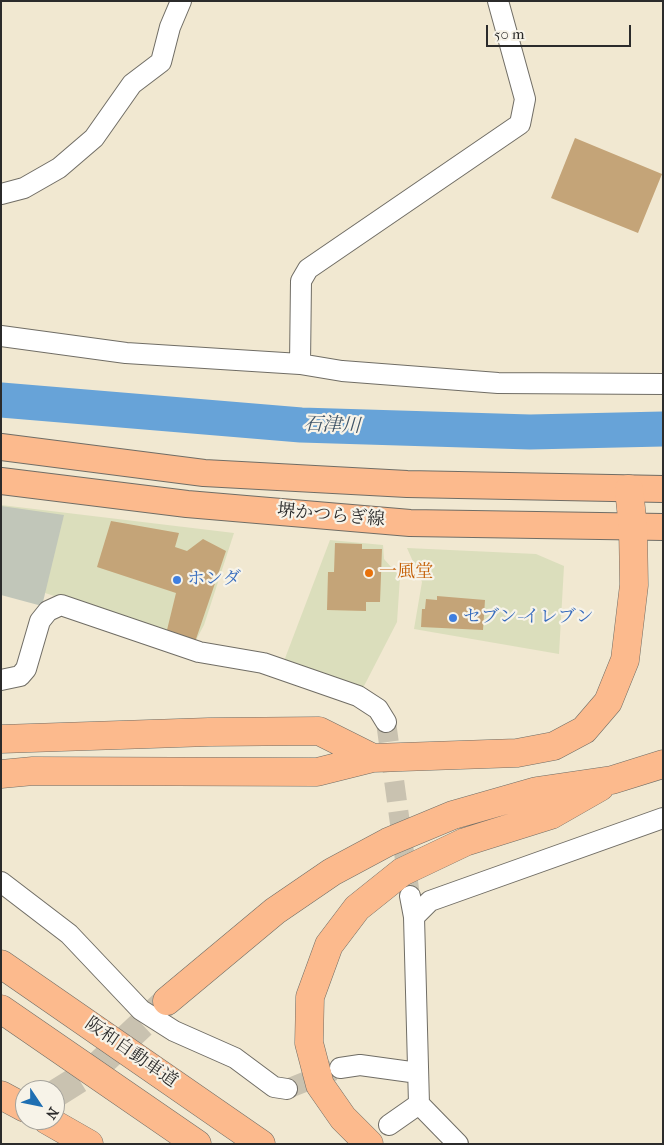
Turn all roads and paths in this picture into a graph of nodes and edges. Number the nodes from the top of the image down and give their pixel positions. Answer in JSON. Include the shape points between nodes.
{"nodes":[{"id":1,"x":181,"y":1,"type":"edge"},
{"id":2,"x":498,"y":1,"type":"edge"},
{"id":3,"x":1,"y":194,"type":"edge"},
{"id":4,"x":1,"y":336,"type":"edge"},
{"id":5,"x":300,"y":364,"type":"junction"},
{"id":6,"x":663,"y":384,"type":"edge"},
{"id":7,"x":1,"y":447,"type":"edge"},
{"id":8,"x":1,"y":481,"type":"edge"},
{"id":9,"x":629,"y":489,"type":"junction"},
{"id":10,"x":663,"y":489,"type":"edge"},
{"id":11,"x":663,"y":527,"type":"edge"},
{"id":12,"x":634,"y":528,"type":"junction"},
{"id":13,"x":1,"y":680,"type":"edge"},
{"id":14,"x":386,"y":722,"type":"tunnel mouth"},
{"id":15,"x":1,"y":739,"type":"edge"},
{"id":16,"x":373,"y":758,"type":"junction"},
{"id":17,"x":663,"y":764,"type":"edge"},
{"id":18,"x":1,"y":774,"type":"edge"},
{"id":19,"x":612,"y":780,"type":"junction"},
{"id":20,"x":663,"y":818,"type":"edge"},
{"id":21,"x":1,"y":882,"type":"edge"},
{"id":22,"x":410,"y":896,"type":"tunnel mouth"},
{"id":23,"x":414,"y":917,"type":"junction"},
{"id":24,"x":1,"y":964,"type":"edge"},
{"id":25,"x":167,"y":1001,"type":"tunnel mouth"},
{"id":26,"x":1,"y":1009,"type":"edge"},
{"id":27,"x":340,"y":1068,"type":"tunnel mouth"},
{"id":28,"x":418,"y":1073,"type":"junction"},
{"id":29,"x":287,"y":1089,"type":"tunnel mouth"},
{"id":30,"x":1,"y":1095,"type":"edge"},
{"id":31,"x":15,"y":1103,"type":"edge"},
{"id":32,"x":418,"y":1104,"type":"junction"},
{"id":33,"x":389,"y":1125,"type":"dead end"},
{"id":34,"x":64,"y":1130,"type":"edge"},
{"id":35,"x":89,"y":1144,"type":"edge"},
{"id":36,"x":197,"y":1144,"type":"edge"},
{"id":37,"x":261,"y":1144,"type":"edge"},
{"id":38,"x":369,"y":1144,"type":"edge"},
{"id":39,"x":458,"y":1144,"type":"edge"}],
"edges":[{"from":1,"to":3,"type":"street","via":[[161,62],[132,84],[94,138],[59,168],[24,188]]},
{"from":2,"to":5,"type":"street","via":[[525,99],[520,124],[308,269],[301,281]]},
{"from":4,"to":5,"type":"street","via":[[126,353]]},
{"from":5,"to":6,"type":"street","via":[[342,371],[498,383]]},
{"from":7,"to":9,"type":"main road","name":"堺かつらぎ線","via":[[204,473],[407,484]]},
{"from":8,"to":12,"type":"main road","name":"堺かつらぎ線","via":[[187,504],[410,523]]},
{"from":9,"to":10,"type":"main road","name":"堺かつらぎ線"},
{"from":9,"to":12,"type":"highway"},
{"from":11,"to":12,"type":"main road","name":"堺かつらぎ線"},
{"from":12,"to":16,"type":"highway","via":[[634,585],[625,660],[608,702],[584,730],[554,746],[517,753]]},
{"from":13,"to":14,"type":"street","via":[[20,676],[26,668],[40,621],[48,611],[61,605],[199,652],[263,663],[358,696],[378,709]]},
{"from":15,"to":16,"type":"highway","via":[[319,731]]},
{"from":16,"to":18,"type":"highway","via":[[317,772],[33,771]]},
{"from":17,"to":19,"type":"highway"},
{"from":19,"to":25,"type":"highway","via":[[537,791],[454,815],[388,842],[332,872],[275,911]]},
{"from":19,"to":38,"type":"highway","via":[[551,816],[465,842],[402,872],[358,908],[329,945],[310,997],[309,1043],[320,1085],[343,1118]]},
{"from":20,"to":23,"type":"street","via":[[430,901]]},
{"from":21,"to":29,"type":"street","via":[[69,934],[141,1010],[174,1031],[235,1058],[274,1087]]},
{"from":22,"to":23,"type":"street"},
{"from":23,"to":28,"type":"street"},
{"from":24,"to":37,"type":"highway","name":"阪和自動車道"},
{"from":26,"to":36,"type":"highway","name":"阪和自動車道"},
{"from":27,"to":28,"type":"street","via":[[360,1065]]},
{"from":28,"to":32,"type":"street"},
{"from":30,"to":31,"type":"highway"},
{"from":32,"to":33,"type":"street"},
{"from":32,"to":39,"type":"street"},
{"from":34,"to":35,"type":"highway"}]}
